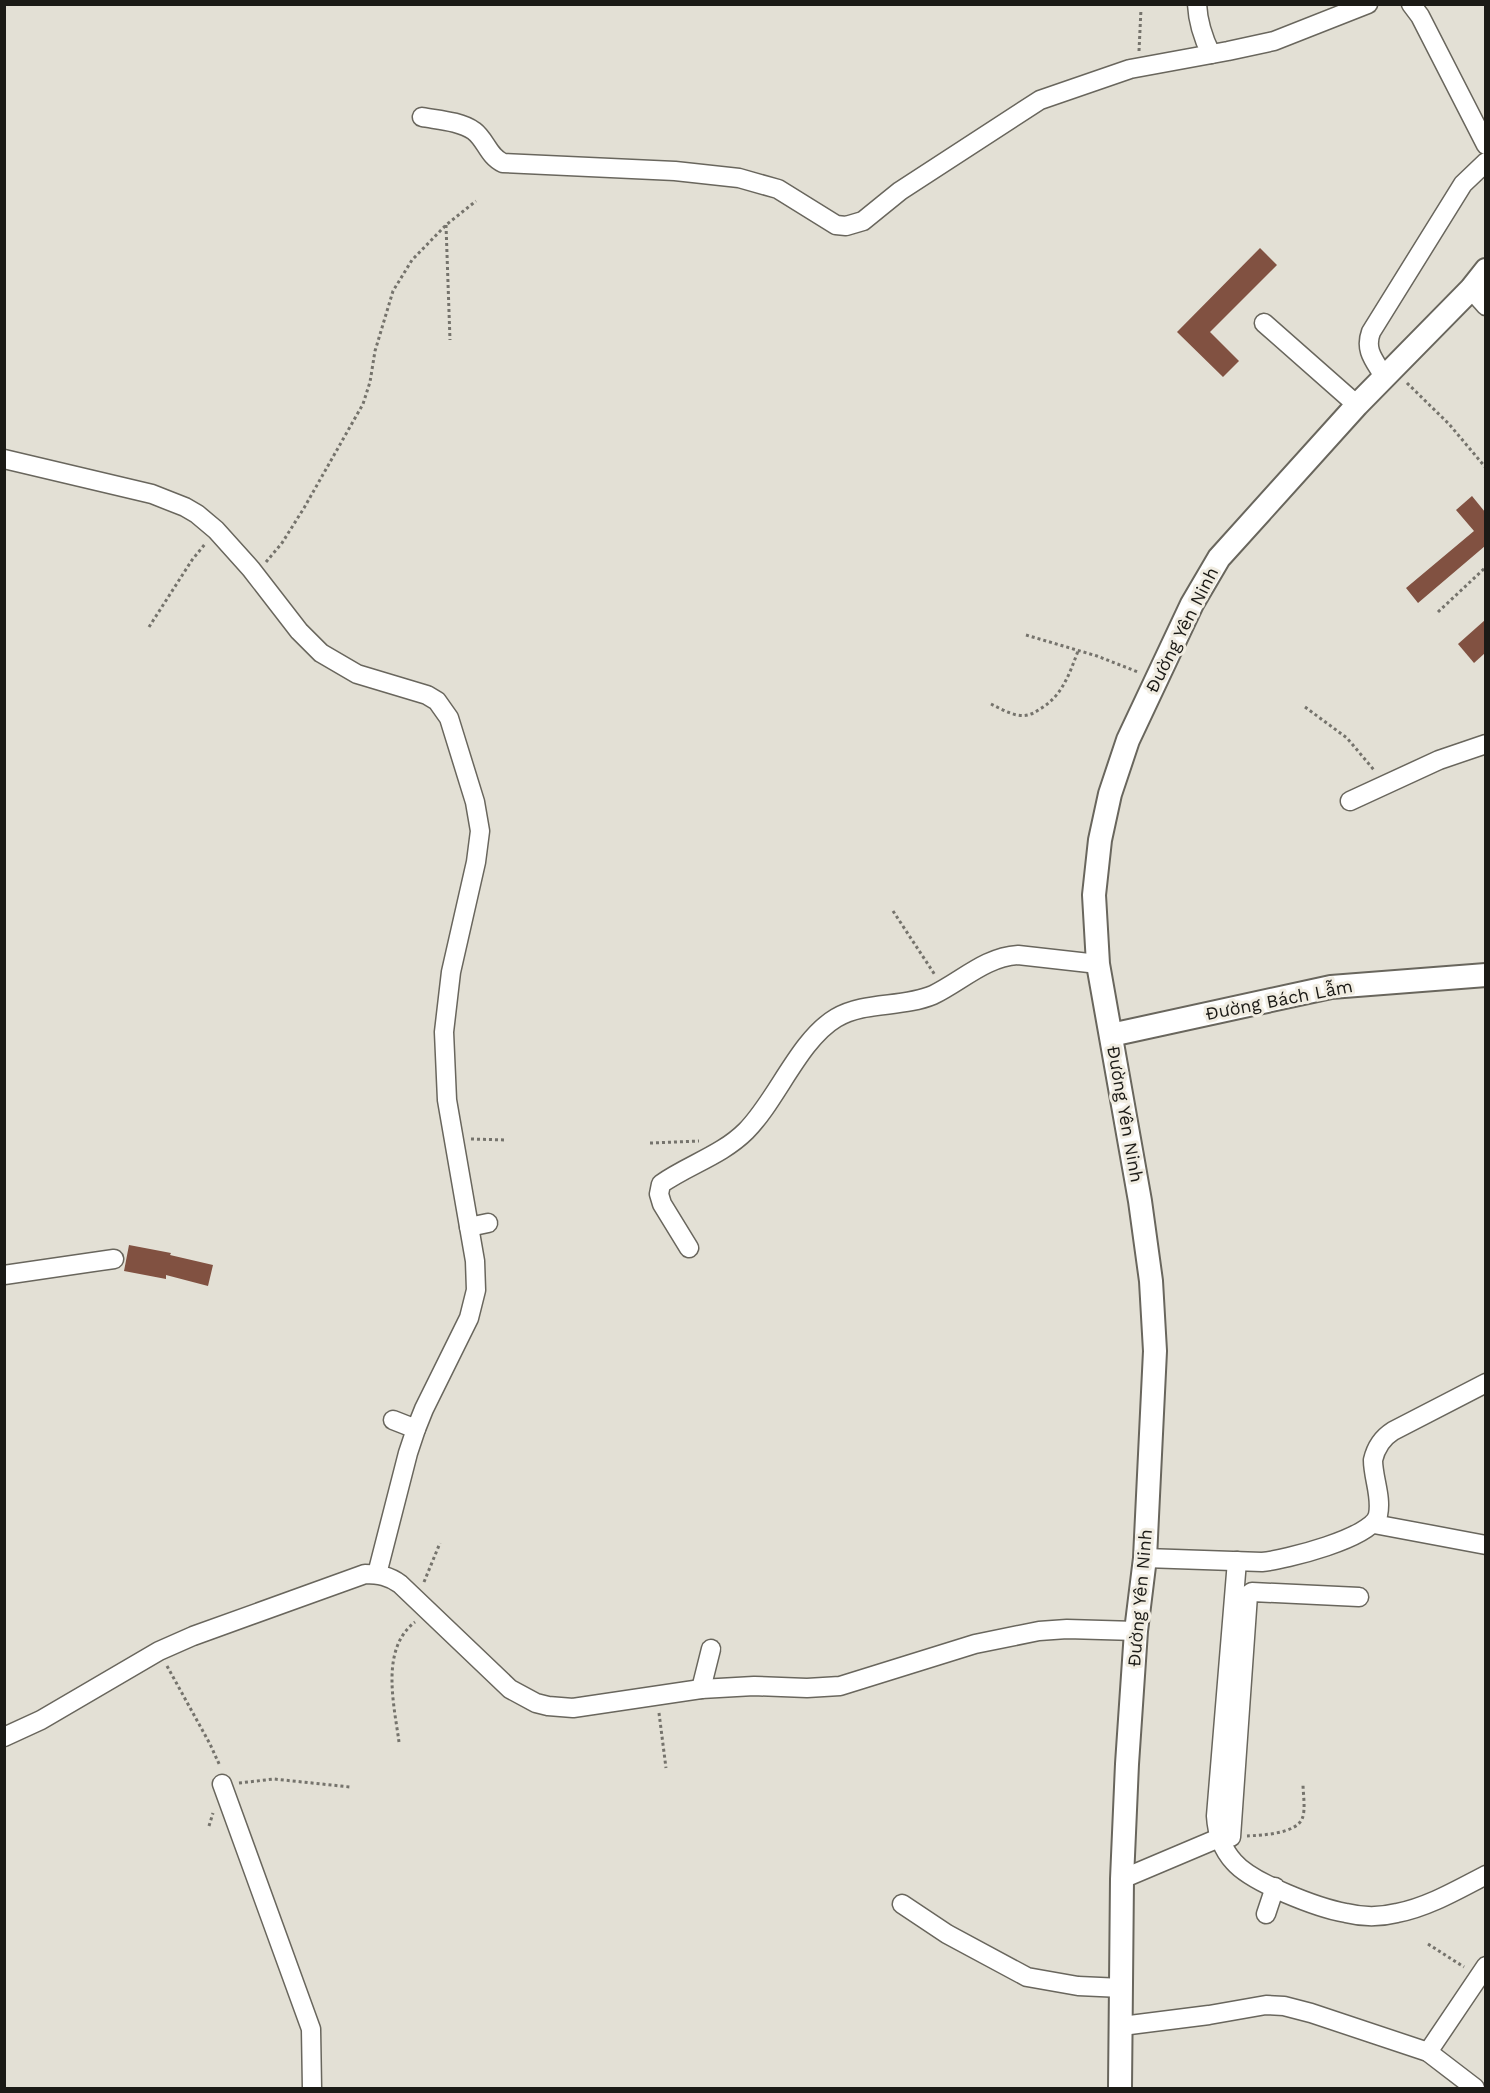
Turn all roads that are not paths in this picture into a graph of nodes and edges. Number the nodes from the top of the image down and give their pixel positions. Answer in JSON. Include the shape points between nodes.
{"nodes":[{"id":1,"x":1197,"y":4,"type":"edge"},
{"id":2,"x":1368,"y":4,"type":"edge"},
{"id":3,"x":1411,"y":4,"type":"edge"},
{"id":4,"x":1211,"y":54,"type":"junction"},
{"id":5,"x":422,"y":117,"type":"dead end"},
{"id":6,"x":1485,"y":145,"type":"edge"},
{"id":7,"x":1485,"y":162,"type":"edge"},
{"id":8,"x":1485,"y":270,"type":"edge"},
{"id":9,"x":1478,"y":298,"type":"edge"},
{"id":10,"x":1264,"y":323,"type":"dead end"},
{"id":11,"x":1389,"y":373,"type":"junction"},
{"id":12,"x":1357,"y":405,"type":"junction"},
{"id":13,"x":4,"y":459,"type":"edge"},
{"id":14,"x":1485,"y":744,"type":"edge"},
{"id":15,"x":1350,"y":801,"type":"dead end"},
{"id":16,"x":1098,"y":963,"type":"junction"},
{"id":17,"x":1485,"y":975,"type":"edge"},
{"id":18,"x":1111,"y":1035,"type":"junction"},
{"id":19,"x":488,"y":1223,"type":"dead end"},
{"id":20,"x":469,"y":1227,"type":"junction"},
{"id":21,"x":689,"y":1248,"type":"dead end"},
{"id":22,"x":114,"y":1259,"type":"dead end"},
{"id":23,"x":4,"y":1275,"type":"edge"},
{"id":24,"x":1485,"y":1383,"type":"edge"},
{"id":25,"x":393,"y":1420,"type":"dead end"},
{"id":26,"x":416,"y":1429,"type":"junction"},
{"id":27,"x":1374,"y":1524,"type":"junction"},
{"id":28,"x":1485,"y":1545,"type":"edge"},
{"id":29,"x":1145,"y":1558,"type":"junction"},
{"id":30,"x":1238,"y":1562,"type":"junction"},
{"id":31,"x":377,"y":1574,"type":"junction"},
{"id":32,"x":1359,"y":1597,"type":"dead end"},
{"id":33,"x":1136,"y":1631,"type":"junction"},
{"id":34,"x":711,"y":1649,"type":"dead end"},
{"id":35,"x":701,"y":1689,"type":"junction"},
{"id":36,"x":4,"y":1737,"type":"edge"},
{"id":37,"x":222,"y":1784,"type":"road end"},
{"id":38,"x":1225,"y":1837,"type":"junction"},
{"id":39,"x":1485,"y":1875,"type":"edge"},
{"id":40,"x":1122,"y":1879,"type":"junction"},
{"id":41,"x":1275,"y":1887,"type":"junction"},
{"id":42,"x":902,"y":1904,"type":"dead end"},
{"id":43,"x":1266,"y":1914,"type":"dead end"},
{"id":44,"x":1482,"y":1971,"type":"edge"},
{"id":45,"x":1122,"y":1988,"type":"junction"},
{"id":46,"x":1122,"y":2026,"type":"junction"},
{"id":47,"x":1428,"y":2052,"type":"junction"},
{"id":48,"x":312,"y":2088,"type":"edge"},
{"id":49,"x":1120,"y":2088,"type":"edge"},
{"id":50,"x":1475,"y":2088,"type":"edge"}],
"edges":[{"from":1,"to":4,"type":"street","via":[[1198,22]]},
{"from":2,"to":4,"type":"street","via":[[1282,38]]},
{"from":3,"to":6,"type":"street"},
{"from":4,"to":5,"type":"street","via":[[1107,75],[1040,100],[900,191],[863,221],[846,226],[836,225],[778,189],[739,178],[503,163],[473,130]]},
{"from":7,"to":11,"type":"street","via":[[1463,184],[1371,332],[1370,352]]},
{"from":8,"to":9,"type":"main road","name":"Đường Yên Ninh"},
{"from":9,"to":11,"type":"main road","name":"Đường Yên Ninh"},
{"from":10,"to":12,"type":"street"},
{"from":11,"to":12,"type":"main road","name":"Đường Yên Ninh"},
{"from":12,"to":16,"type":"main road","name":"Đường Yên Ninh","via":[[1219,558],[1155,680],[1128,740],[1100,840],[1094,896]]},
{"from":13,"to":20,"type":"street","via":[[167,499],[197,514],[216,530],[321,653],[357,674],[427,695],[437,701],[449,718],[480,831],[451,972],[444,1059],[447,1100]]},
{"from":14,"to":15,"type":"street","via":[[1439,760]]},
{"from":16,"to":18,"type":"main road","name":"Đường Yên Ninh"},
{"from":16,"to":21,"type":"street","via":[[1005,956],[915,1001],[838,1016],[814,1036],[745,1132],[662,1184],[662,1204]]},
{"from":17,"to":18,"type":"main road","name":"Đường Bách Lẫm","via":[[1331,987]]},
{"from":18,"to":29,"type":"main road","name":"Đường Yên Ninh","via":[[1151,1281],[1155,1351]]},
{"from":19,"to":20,"type":"street"},
{"from":20,"to":26,"type":"street","via":[[476,1276],[473,1304]]},
{"from":22,"to":23,"type":"street"},
{"from":24,"to":27,"type":"street","via":[[1382,1440],[1373,1460],[1379,1506]]},
{"from":25,"to":26,"type":"street"},
{"from":26,"to":31,"type":"street"},
{"from":27,"to":28,"type":"street"},
{"from":27,"to":30,"type":"street","via":[[1292,1558]]},
{"from":29,"to":30,"type":"street"},
{"from":29,"to":33,"type":"main road","name":"Đường Yên Ninh"},
{"from":30,"to":38,"type":"street","via":[[1216,1816]]},
{"from":31,"to":35,"type":"street","via":[[393,1579],[510,1689],[536,1703],[573,1708]]},
{"from":31,"to":36,"type":"street","via":[[358,1576],[193,1636]]},
{"from":32,"to":38,"type":"street","via":[[1252,1592],[1248,1595]]},
{"from":33,"to":35,"type":"street","via":[[1067,1629],[1009,1636],[840,1686]]},
{"from":33,"to":40,"type":"main road","name":"Đường Yên Ninh"},
{"from":34,"to":35,"type":"street"},
{"from":37,"to":48,"type":"street","via":[[311,2029]]},
{"from":38,"to":40,"type":"street"},
{"from":38,"to":41,"type":"street","via":[[1228,1856],[1235,1864]]},
{"from":39,"to":41,"type":"street","via":[[1418,1908],[1369,1916],[1322,1907]]},
{"from":40,"to":45,"type":"main road","name":"Đường Yên Ninh"},
{"from":41,"to":43,"type":"street"},
{"from":42,"to":45,"type":"street","via":[[947,1934],[1027,1977],[1078,1986]]},
{"from":44,"to":47,"type":"street"},
{"from":45,"to":46,"type":"main road","name":"Đường Yên Ninh"},
{"from":46,"to":47,"type":"street","via":[[1266,2005],[1284,2006]]},
{"from":46,"to":49,"type":"main road","name":"Đường Yên Ninh"},
{"from":47,"to":50,"type":"street"}]}
